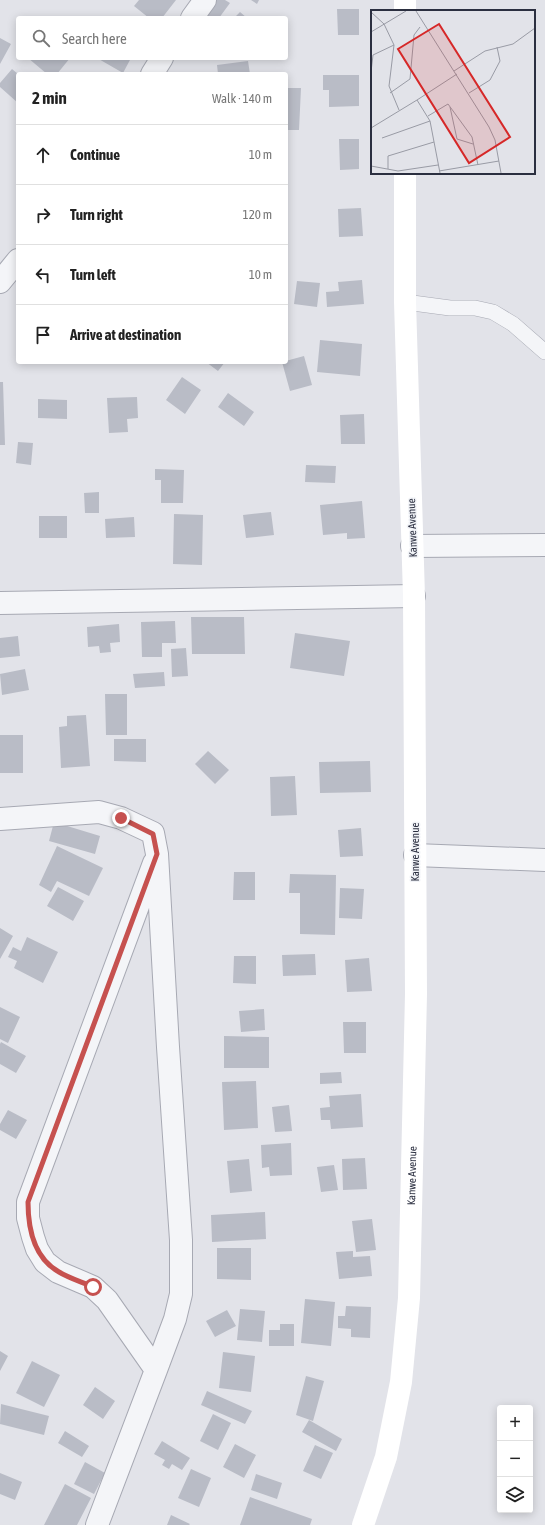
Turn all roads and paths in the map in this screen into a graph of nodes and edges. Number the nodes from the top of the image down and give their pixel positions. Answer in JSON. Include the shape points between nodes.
{"nodes":[{"id":1,"x":205,"y":0,"type":"edge"},
{"id":2,"x":193,"y":16,"type":"edge"},
{"id":3,"x":161,"y":60,"type":"edge"},
{"id":4,"x":153,"y":72,"type":"edge"},
{"id":5,"x":405,"y":174,"type":"edge"},
{"id":6,"x":16,"y":262,"type":"edge"},
{"id":7,"x":0,"y":282,"type":"edge"},
{"id":8,"x":405,"y":302,"type":"junction"},
{"id":9,"x":545,"y":352,"type":"edge"},
{"id":10,"x":545,"y":545,"type":"edge"},
{"id":11,"x":412,"y":546,"type":"junction"},
{"id":12,"x":414,"y":596,"type":"junction"},
{"id":13,"x":0,"y":603,"type":"edge"},
{"id":14,"x":0,"y":819,"type":"edge"},
{"id":15,"x":157,"y":854,"type":"junction"},
{"id":16,"x":415,"y":855,"type":"junction"},
{"id":17,"x":545,"y":860,"type":"edge"},
{"id":18,"x":156,"y":1370,"type":"junction"},
{"id":19,"x":97,"y":1525,"type":"edge"},
{"id":20,"x":363,"y":1525,"type":"edge"}],
"edges":[{"from":1,"to":2,"type":"street"},
{"from":3,"to":4,"type":"street"},
{"from":5,"to":8,"type":"main road","name":"Kanwe Avenue"},
{"from":6,"to":7,"type":"street"},
{"from":8,"to":9,"type":"lane","via":[[493,312],[513,324]]},
{"from":8,"to":11,"type":"main road","name":"Kanwe Avenue"},
{"from":10,"to":11,"type":"street"},
{"from":11,"to":12,"type":"main road","name":"Kanwe Avenue"},
{"from":12,"to":13,"type":"street"},
{"from":12,"to":16,"type":"main road","name":"Kanwe Avenue"},
{"from":14,"to":15,"type":"street","via":[[99,812],[121,818],[153,834]]},
{"from":15,"to":18,"type":"street","via":[[182,1269],[181,1294],[175,1319]]},
{"from":15,"to":18,"type":"street","via":[[28,1202],[28,1218],[37,1249],[45,1262],[58,1272],[93,1287],[107,1300]]},
{"from":16,"to":17,"type":"street"},
{"from":16,"to":20,"type":"main road","name":"Kanwe Avenue","via":[[416,994],[409,1298],[401,1382],[386,1457]]},
{"from":18,"to":19,"type":"street"}]}
